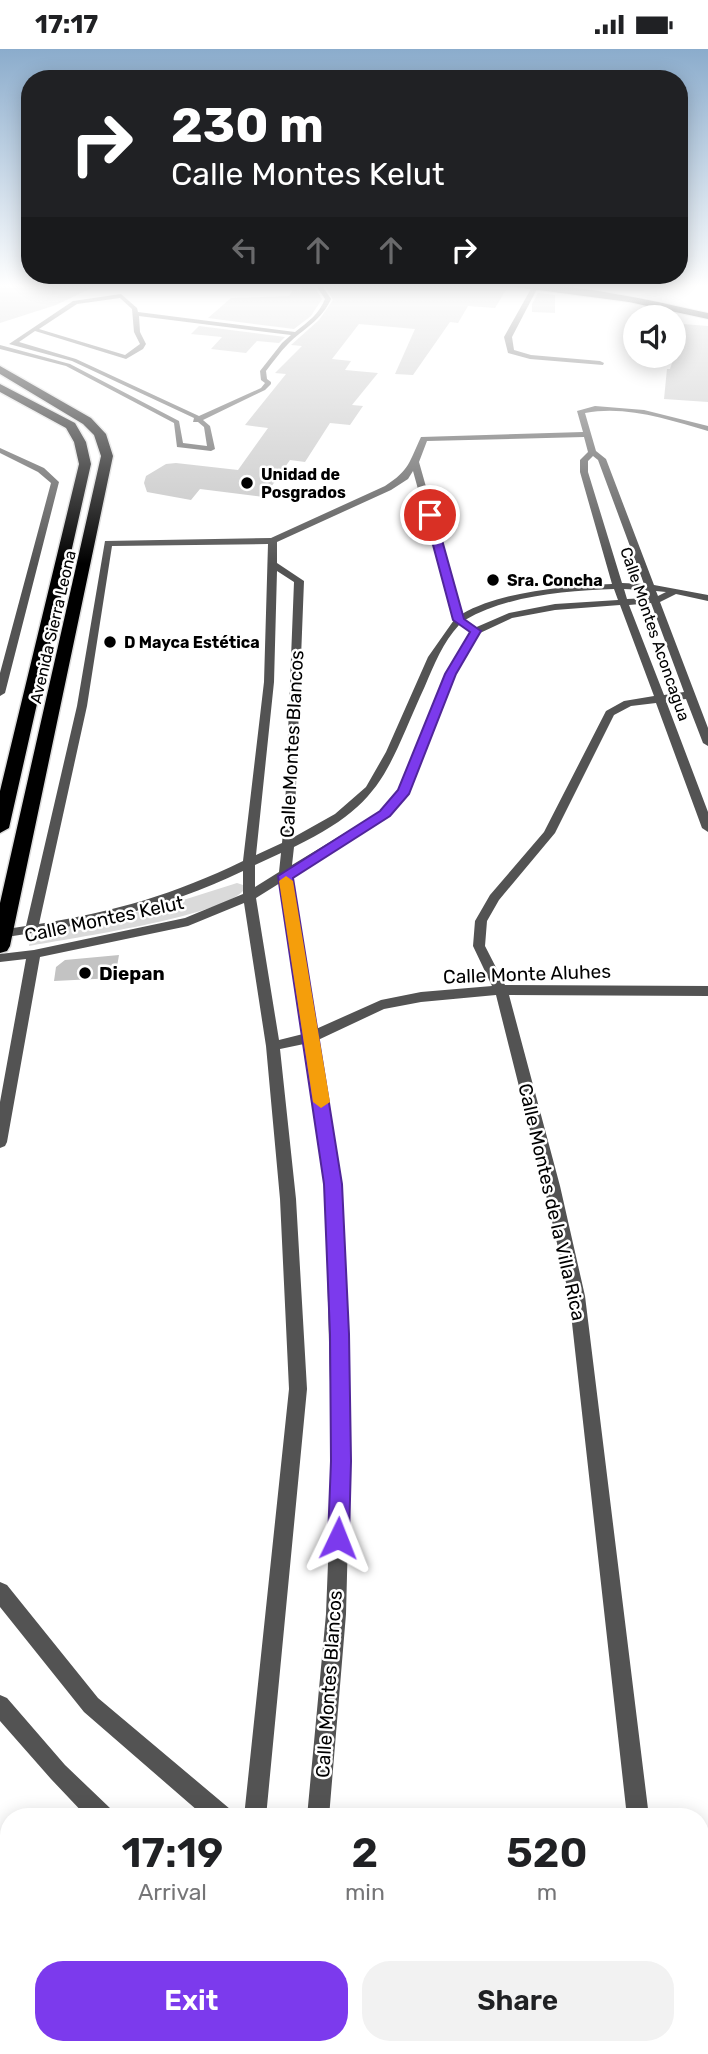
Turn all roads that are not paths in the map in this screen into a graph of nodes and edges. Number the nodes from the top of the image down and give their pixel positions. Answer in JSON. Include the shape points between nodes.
{"nodes":[{"id":1,"x":15,"y":378,"type":"edge"},
{"id":2,"x":89,"y":378,"type":"edge"},
{"id":3,"x":112,"y":378,"type":"edge"},
{"id":4,"x":264,"y":378,"type":"edge"},
{"id":5,"x":0,"y":380,"type":"edge"},
{"id":6,"x":0,"y":387,"type":"edge"},
{"id":7,"x":63,"y":405,"type":"junction"},
{"id":8,"x":200,"y":420,"type":"junction"},
{"id":9,"x":177,"y":422,"type":"junction"},
{"id":10,"x":708,"y":429,"type":"edge"},
{"id":11,"x":587,"y":434,"type":"junction"},
{"id":12,"x":0,"y":450,"type":"edge"},
{"id":13,"x":592,"y":452,"type":"junction"},
{"id":14,"x":415,"y":462,"type":"junction"},
{"id":15,"x":594,"y":497,"type":"junction"},
{"id":16,"x":617,"y":497,"type":"junction"},
{"id":17,"x":273,"y":541,"type":"junction"},
{"id":18,"x":272,"y":564,"type":"junction"},
{"id":19,"x":618,"y":587,"type":"junction"},
{"id":20,"x":651,"y":587,"type":"junction"},
{"id":21,"x":673,"y":593,"type":"junction"},
{"id":22,"x":708,"y":598,"type":"edge"},
{"id":23,"x":656,"y":600,"type":"junction"},
{"id":24,"x":624,"y":602,"type":"junction"},
{"id":25,"x":459,"y":620,"type":"junction"},
{"id":26,"x":476,"y":631,"type":"junction"},
{"id":27,"x":0,"y":693,"type":"edge"},
{"id":28,"x":689,"y":695,"type":"junction"},
{"id":29,"x":659,"y":697,"type":"junction"},
{"id":30,"x":708,"y":743,"type":"edge"},
{"id":31,"x":39,"y":771,"type":"junction"},
{"id":32,"x":13,"y":772,"type":"junction"},
{"id":33,"x":0,"y":828,"type":"edge"},
{"id":34,"x":708,"y":828,"type":"edge"},
{"id":35,"x":287,"y":846,"type":"junction"},
{"id":36,"x":249,"y":863,"type":"junction"},
{"id":37,"x":285,"y":876,"type":"junction"},
{"id":38,"x":249,"y":896,"type":"junction"},
{"id":39,"x":33,"y":928,"type":"junction"},
{"id":40,"x":1,"y":938,"type":"edge"},
{"id":41,"x":34,"y":954,"type":"junction"},
{"id":42,"x":0,"y":958,"type":"edge"},
{"id":43,"x":501,"y":990,"type":"junction"},
{"id":44,"x":708,"y":991,"type":"edge"},
{"id":45,"x":312,"y":1037,"type":"junction"},
{"id":46,"x":273,"y":1046,"type":"junction"},
{"id":47,"x":0,"y":1142,"type":"edge"},
{"id":48,"x":0,"y":1592,"type":"edge"},
{"id":49,"x":0,"y":1705,"type":"edge"},
{"id":50,"x":94,"y":1808,"type":"edge"},
{"id":51,"x":211,"y":1808,"type":"edge"},
{"id":52,"x":257,"y":1808,"type":"edge"},
{"id":53,"x":319,"y":1808,"type":"edge"},
{"id":54,"x":637,"y":1808,"type":"edge"}],
"edges":[{"from":1,"to":7,"type":"highway","name":"Avenida Sierra Leona"},
{"from":2,"to":9,"type":"lane"},
{"from":3,"to":8,"type":"lane"},
{"from":4,"to":8,"type":"lane","via":[[269,383],[262,389]]},
{"from":5,"to":7,"type":"highway"},
{"from":6,"to":32,"type":"highway","name":"Avenida Sierra Leona","via":[[71,426],[85,464]]},
{"from":7,"to":31,"type":"highway","name":"Avenida Sierra Leona","via":[[100,435],[107,456]]},
{"from":8,"to":9,"type":"lane"},
{"from":8,"to":9,"type":"lane","via":[[207,426],[211,449],[180,445]]},
{"from":10,"to":11,"type":"street","name":"Calle Montes Aconcagua","via":[[656,414],[583,410]]},
{"from":11,"to":13,"type":"street","name":"Calle Montes Aconcagua"},
{"from":11,"to":14,"type":"street","via":[[431,437],[421,442]]},
{"from":12,"to":27,"type":"street","name":"Avenida Sierra Leona","via":[[55,482]]},
{"from":13,"to":15,"type":"street","name":"Calle Montes Aconcagua","via":[[584,460],[584,472]]},
{"from":13,"to":16,"type":"street","name":"Calle Montes Aconcagua","via":[[602,459]]},
{"from":14,"to":17,"type":"street","via":[[405,477],[388,488]]},
{"from":14,"to":25,"type":"street"},
{"from":15,"to":16,"type":"street"},
{"from":15,"to":19,"type":"street","name":"Calle Montes Aconcagua"},
{"from":16,"to":20,"type":"street","name":"Calle Montes Aconcagua"},
{"from":17,"to":18,"type":"street","name":"Calle Montes Blancos"},
{"from":17,"to":39,"type":"street","name":"Avenida Sierra Leona","via":[[108,543],[82,706]]},
{"from":18,"to":35,"type":"street","name":"Calle Montes Blancos","via":[[299,580]]},
{"from":18,"to":36,"type":"street","name":"Calle Montes Blancos","via":[[269,682]]},
{"from":19,"to":20,"type":"street"},
{"from":19,"to":24,"type":"street","name":"Calle Montes Aconcagua"},
{"from":19,"to":25,"type":"street","via":[[518,599]]},
{"from":20,"to":21,"type":"street"},
{"from":20,"to":23,"type":"street","name":"Calle Montes Aconcagua"},
{"from":21,"to":22,"type":"street"},
{"from":21,"to":23,"type":"street"},
{"from":23,"to":24,"type":"street"},
{"from":23,"to":28,"type":"street","name":"Calle Montes Aconcagua"},
{"from":24,"to":26,"type":"street","via":[[509,616]]},
{"from":24,"to":29,"type":"street","name":"Calle Montes Aconcagua"},
{"from":25,"to":26,"type":"street"},
{"from":25,"to":35,"type":"street","name":"Calle Montes Kelut","via":[[436,654],[379,779],[359,801]]},
{"from":26,"to":37,"type":"street","name":"Calle Montes Kelut","via":[[450,674],[404,791],[385,814]]},
{"from":28,"to":29,"type":"street","name":"Calle Montes de la Villa Rica"},
{"from":28,"to":30,"type":"street","name":"Calle Montes Aconcagua"},
{"from":29,"to":34,"type":"street","name":"Calle Montes Aconcagua"},
{"from":29,"to":43,"type":"street","name":"Calle Montes de la Villa Rica","via":[[628,703],[610,713],[549,833],[494,898],[481,921],[479,946]]},
{"from":31,"to":32,"type":"highway"},
{"from":31,"to":40,"type":"highway","name":"Avenida Sierra Leona"},
{"from":32,"to":33,"type":"highway","name":"Avenida Sierra Leona"},
{"from":35,"to":36,"type":"street","name":"Calle Montes Kelut"},
{"from":35,"to":37,"type":"street","name":"Calle Montes Blancos"},
{"from":36,"to":38,"type":"street","name":"Calle Montes Blancos"},
{"from":36,"to":39,"type":"street","name":"Calle Montes Kelut","via":[[151,904]]},
{"from":37,"to":38,"type":"street","name":"Calle Montes Kelut"},
{"from":37,"to":45,"type":"street","name":"Calle Montes Blancos"},
{"from":38,"to":41,"type":"street","name":"Calle Montes Kelut","via":[[188,922]]},
{"from":38,"to":46,"type":"street","name":"Calle Montes Blancos"},
{"from":39,"to":40,"type":"street","name":"Calle Montes Kelut"},
{"from":41,"to":42,"type":"street","name":"Calle Montes Kelut"},
{"from":41,"to":47,"type":"street"},
{"from":43,"to":44,"type":"street","name":"Calle Monte Aluhes"},
{"from":43,"to":45,"type":"street","name":"Calle Monte Aluhes","via":[[381,1005]]},
{"from":43,"to":54,"type":"street","name":"Calle Montes de la Villa Rica","via":[[577,1296]]},
{"from":45,"to":46,"type":"street","name":"Calle Monte Aluhes"},
{"from":45,"to":53,"type":"street","name":"Calle Montes Blancos","via":[[333,1184],[341,1461],[336,1614]]},
{"from":46,"to":52,"type":"street","name":"Calle Montes Blancos","via":[[288,1199],[298,1388]]},
{"from":48,"to":51,"type":"street","via":[[92,1706]]},
{"from":49,"to":50,"type":"street"}]}
